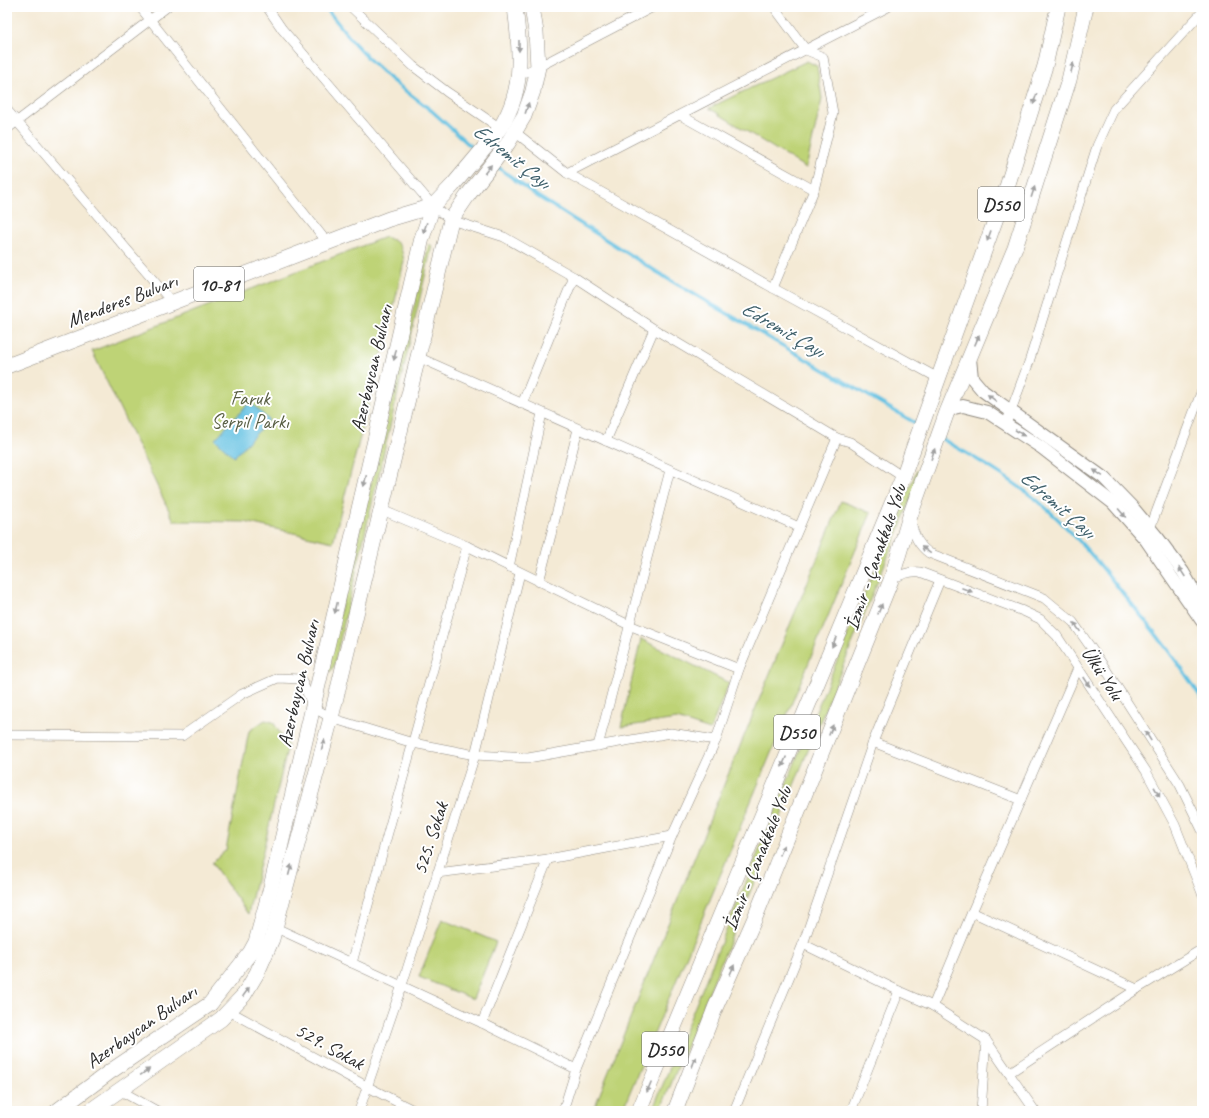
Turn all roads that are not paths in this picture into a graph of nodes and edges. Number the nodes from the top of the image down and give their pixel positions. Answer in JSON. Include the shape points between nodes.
{"nodes":[{"id":1,"x":140,"y":7,"type":"edge"},
{"id":2,"x":167,"y":7,"type":"edge"},
{"id":3,"x":267,"y":7,"type":"edge"},
{"id":4,"x":351,"y":7,"type":"edge"},
{"id":5,"x":515,"y":7,"type":"edge"},
{"id":6,"x":532,"y":7,"type":"edge"},
{"id":7,"x":653,"y":7,"type":"edge"},
{"id":8,"x":774,"y":7,"type":"edge"},
{"id":9,"x":888,"y":7,"type":"edge"},
{"id":10,"x":1058,"y":7,"type":"edge"},
{"id":11,"x":1086,"y":7,"type":"edge"},
{"id":12,"x":1202,"y":12,"type":"edge"},
{"id":13,"x":150,"y":20,"type":"junction"},
{"id":14,"x":806,"y":50,"type":"junction"},
{"id":15,"x":538,"y":67,"type":"junction"},
{"id":16,"x":519,"y":75,"type":"junction"},
{"id":17,"x":7,"y":110,"type":"edge"},
{"id":18,"x":680,"y":115,"type":"junction"},
{"id":19,"x":17,"y":120,"type":"junction"},
{"id":20,"x":7,"y":129,"type":"edge"},
{"id":21,"x":498,"y":131,"type":"junction"},
{"id":22,"x":512,"y":137,"type":"junction"},
{"id":23,"x":567,"y":173,"type":"junction"},
{"id":24,"x":814,"y":190,"type":"junction"},
{"id":25,"x":433,"y":206,"type":"junction"},
{"id":26,"x":451,"y":220,"type":"junction"},
{"id":27,"x":327,"y":242,"type":"junction"},
{"id":28,"x":574,"y":277,"type":"junction"},
{"id":29,"x":773,"y":288,"type":"junction"},
{"id":30,"x":172,"y":302,"type":"junction"},
{"id":31,"x":654,"y":329,"type":"junction"},
{"id":32,"x":418,"y":357,"type":"junction"},
{"id":33,"x":970,"y":358,"type":"junction"},
{"id":34,"x":7,"y":366,"type":"edge"},
{"id":35,"x":938,"y":378,"type":"junction"},
{"id":36,"x":1202,"y":390,"type":"edge"},
{"id":37,"x":522,"y":404,"type":"junction"},
{"id":38,"x":1010,"y":412,"type":"junction"},
{"id":39,"x":542,"y":413,"type":"junction"},
{"id":40,"x":947,"y":413,"type":"junction"},
{"id":41,"x":1006,"y":424,"type":"junction"},
{"id":42,"x":578,"y":429,"type":"junction"},
{"id":43,"x":837,"y":438,"type":"junction"},
{"id":44,"x":606,"y":441,"type":"junction"},
{"id":45,"x":670,"y":470,"type":"junction"},
{"id":46,"x":904,"y":474,"type":"junction"},
{"id":47,"x":382,"y":510,"type":"junction"},
{"id":48,"x":910,"y":516,"type":"junction"},
{"id":49,"x":799,"y":527,"type":"junction"},
{"id":50,"x":1148,"y":535,"type":"junction"},
{"id":51,"x":467,"y":546,"type":"junction"},
{"id":52,"x":509,"y":567,"type":"junction"},
{"id":53,"x":520,"y":573,"type":"junction"},
{"id":54,"x":891,"y":580,"type":"junction"},
{"id":55,"x":940,"y":580,"type":"junction"},
{"id":56,"x":539,"y":582,"type":"junction"},
{"id":57,"x":1202,"y":605,"type":"edge"},
{"id":58,"x":1202,"y":621,"type":"edge"},
{"id":59,"x":629,"y":626,"type":"junction"},
{"id":60,"x":1078,"y":668,"type":"junction"},
{"id":61,"x":739,"y":669,"type":"junction"},
{"id":62,"x":313,"y":707,"type":"junction"},
{"id":63,"x":331,"y":718,"type":"junction"},
{"id":64,"x":7,"y":735,"type":"edge"},
{"id":65,"x":716,"y":740,"type":"junction"},
{"id":66,"x":413,"y":742,"type":"junction"},
{"id":67,"x":873,"y":742,"type":"junction"},
{"id":68,"x":598,"y":746,"type":"junction"},
{"id":69,"x":475,"y":755,"type":"junction"},
{"id":70,"x":1021,"y":800,"type":"junction"},
{"id":71,"x":1202,"y":830,"type":"edge"},
{"id":72,"x":672,"y":836,"type":"junction"},
{"id":73,"x":548,"y":859,"type":"junction"},
{"id":74,"x":437,"y":873,"type":"junction"},
{"id":75,"x":1202,"y":893,"type":"edge"},
{"id":76,"x":972,"y":912,"type":"junction"},
{"id":77,"x":274,"y":927,"type":"junction"},
{"id":78,"x":803,"y":944,"type":"junction"},
{"id":79,"x":1202,"y":950,"type":"edge"},
{"id":80,"x":352,"y":963,"type":"junction"},
{"id":81,"x":402,"y":985,"type":"junction"},
{"id":82,"x":1136,"y":988,"type":"junction"},
{"id":83,"x":899,"y":991,"type":"junction"},
{"id":84,"x":933,"y":1006,"type":"junction"},
{"id":85,"x":229,"y":1011,"type":"junction"},
{"id":86,"x":482,"y":1022,"type":"junction"},
{"id":87,"x":986,"y":1040,"type":"junction"},
{"id":88,"x":576,"y":1069,"type":"junction"},
{"id":89,"x":1009,"y":1073,"type":"junction"},
{"id":90,"x":368,"y":1087,"type":"junction"},
{"id":91,"x":119,"y":1090,"type":"junction"},
{"id":92,"x":57,"y":1111,"type":"edge"},
{"id":93,"x":90,"y":1111,"type":"edge"},
{"id":94,"x":157,"y":1111,"type":"edge"},
{"id":95,"x":360,"y":1111,"type":"edge"},
{"id":96,"x":414,"y":1111,"type":"edge"},
{"id":97,"x":563,"y":1111,"type":"edge"},
{"id":98,"x":639,"y":1111,"type":"edge"},
{"id":99,"x":675,"y":1111,"type":"edge"},
{"id":100,"x":734,"y":1111,"type":"edge"},
{"id":101,"x":851,"y":1111,"type":"edge"},
{"id":102,"x":981,"y":1111,"type":"edge"},
{"id":103,"x":1034,"y":1111,"type":"edge"}],
"edges":[{"from":1,"to":13,"type":"street"},
{"from":2,"to":13,"type":"street"},
{"from":3,"to":25,"type":"street","via":[[282,29]]},
{"from":4,"to":21,"type":"street","via":[[413,66]]},
{"from":5,"to":16,"type":"main road","name":"Azerbaycan Bulvarı","one_way":true},
{"from":6,"to":15,"type":"main road","name":"Azerbaycan Bulvarı"},
{"from":7,"to":15,"type":"street"},
{"from":8,"to":14,"type":"street"},
{"from":9,"to":14,"type":"street"},
{"from":10,"to":35,"type":"main road","name":"İzmir - Çanakkale Yolu","number":"D550","one_way":true,"via":[[1045,66],[1008,182]]},
{"from":33,"to":11,"type":"main road","name":"İzmir - Çanakkale Yolu","one_way":true,"via":[[1015,248],[1070,80]]},
{"from":12,"to":38,"type":"street","via":[[1114,109],[1097,146],[1029,362]]},
{"from":13,"to":19,"type":"street"},
{"from":13,"to":27,"type":"street"},
{"from":14,"to":18,"type":"street"},
{"from":14,"to":24,"type":"street","via":[[823,57],[833,113]]},
{"from":15,"to":16,"type":"street"},
{"from":22,"to":15,"type":"main road","name":"Azerbaycan Bulvarı","one_way":true,"via":[[524,116]]},
{"from":16,"to":21,"type":"main road","name":"Azerbaycan Bulvarı","via":[[513,103]]},
{"from":17,"to":19,"type":"street"},
{"from":18,"to":23,"type":"street"},
{"from":18,"to":24,"type":"street"},
{"from":19,"to":20,"type":"street"},
{"from":19,"to":30,"type":"street"},
{"from":21,"to":25,"type":"main road","name":"Azerbaycan Bulvarı"},
{"from":22,"to":23,"type":"street"},
{"from":26,"to":22,"type":"main road","name":"Azerbaycan Bulvarı","one_way":true},
{"from":23,"to":29,"type":"street"},
{"from":24,"to":29,"type":"street"},
{"from":25,"to":26,"type":"street"},
{"from":25,"to":27,"type":"main road","name":"Menderes Bulvarı","number":"10-81"},
{"from":25,"to":62,"type":"main road","name":"Azerbaycan Bulvarı","one_way":true,"via":[[422,238]]},
{"from":26,"to":28,"type":"street","via":[[504,238]]},
{"from":26,"to":32,"type":"main road","name":"Azerbaycan Bulvarı"},
{"from":27,"to":30,"type":"main road","name":"Menderes Bulvarı","number":"10-81"},
{"from":28,"to":31,"type":"street"},
{"from":28,"to":37,"type":"street"},
{"from":29,"to":35,"type":"street"},
{"from":30,"to":34,"type":"main road","name":"Menderes Bulvarı","number":"10-81"},
{"from":31,"to":43,"type":"street"},
{"from":31,"to":44,"type":"street"},
{"from":32,"to":37,"type":"street"},
{"from":32,"to":47,"type":"main road","name":"Azerbaycan Bulvarı"},
{"from":38,"to":33,"type":"street","one_way":true,"via":[[983,391],[972,378]]},
{"from":33,"to":40,"type":"main road","name":"İzmir - Çanakkale Yolu"},
{"from":35,"to":46,"type":"main road","name":"İzmir - Çanakkale Yolu","number":"D550"},
{"from":36,"to":50,"type":"street"},
{"from":37,"to":39,"type":"street"},
{"from":38,"to":41,"type":"street"},
{"from":50,"to":38,"type":"street","one_way":true,"via":[[1133,508],[1104,478]]},
{"from":39,"to":42,"type":"street"},
{"from":39,"to":52,"type":"street"},
{"from":40,"to":41,"type":"street","via":[[963,406],[988,412]]},
{"from":48,"to":40,"type":"main road","name":"İzmir - Çanakkale Yolu","one_way":true},
{"from":41,"to":50,"type":"street","one_way":true,"via":[[1042,448],[1113,503]]},
{"from":42,"to":44,"type":"street"},
{"from":42,"to":56,"type":"street"},
{"from":43,"to":46,"type":"street","via":[[850,442]]},
{"from":43,"to":49,"type":"street"},
{"from":44,"to":45,"type":"street"},
{"from":45,"to":49,"type":"street"},
{"from":45,"to":59,"type":"street"},
{"from":46,"to":98,"type":"main road","name":"İzmir - Çanakkale Yolu","number":"D550","one_way":true},
{"from":47,"to":51,"type":"street"},
{"from":47,"to":63,"type":"main road","name":"Azerbaycan Bulvarı"},
{"from":48,"to":54,"type":"main road","name":"İzmir - Çanakkale Yolu"},
{"from":71,"to":48,"type":"street","name":"Ülkü Yolu","one_way":true,"via":[[1180,786],[1073,622],[1044,598],[929,553],[917,542]]},
{"from":49,"to":61,"type":"street"},
{"from":57,"to":50,"type":"street","one_way":true,"via":[[1183,572]]},
{"from":50,"to":58,"type":"street"},
{"from":51,"to":52,"type":"street"},
{"from":51,"to":66,"type":"street"},
{"from":52,"to":53,"type":"street"},
{"from":53,"to":56,"type":"street"},
{"from":53,"to":69,"type":"street","name":"525. Sokak"},
{"from":54,"to":55,"type":"street","name":"Ülkü Yolu","via":[[912,571]]},
{"from":99,"to":54,"type":"main road","name":"İzmir - Çanakkale Yolu","number":"D550","one_way":true},
{"from":55,"to":60,"type":"street","name":"Ülkü Yolu","one_way":true,"via":[[1040,619],[1057,636]]},
{"from":55,"to":67,"type":"street"},
{"from":56,"to":59,"type":"street"},
{"from":59,"to":61,"type":"street"},
{"from":59,"to":68,"type":"street"},
{"from":60,"to":70,"type":"street"},
{"from":60,"to":75,"type":"street","name":"Ülkü Yolu","one_way":true,"via":[[1146,771],[1175,825]]},
{"from":61,"to":65,"type":"street"},
{"from":62,"to":63,"type":"street"},
{"from":62,"to":64,"type":"street","via":[[301,679],[278,678],[242,694],[182,736]]},
{"from":62,"to":92,"type":"main road","name":"Azerbaycan Bulvarı","via":[[271,887],[256,942],[250,953],[210,1004]]},
{"from":63,"to":66,"type":"street"},
{"from":77,"to":63,"type":"main road","name":"Azerbaycan Bulvarı","one_way":true},
{"from":65,"to":68,"type":"street","via":[[671,733]]},
{"from":65,"to":72,"type":"street"},
{"from":66,"to":69,"type":"street"},
{"from":66,"to":80,"type":"street"},
{"from":67,"to":70,"type":"street"},
{"from":67,"to":78,"type":"street"},
{"from":68,"to":69,"type":"street","via":[[528,758]]},
{"from":69,"to":74,"type":"street","name":"525. Sokak"},
{"from":70,"to":76,"type":"street"},
{"from":72,"to":73,"type":"street"},
{"from":72,"to":88,"type":"street"},
{"from":73,"to":74,"type":"street"},
{"from":73,"to":86,"type":"street"},
{"from":74,"to":81,"type":"street","name":"525. Sokak"},
{"from":76,"to":82,"type":"street"},
{"from":76,"to":84,"type":"street"},
{"from":77,"to":80,"type":"street"},
{"from":85,"to":77,"type":"main road","name":"Azerbaycan Bulvarı","one_way":true,"via":[[257,973],[272,939]]},
{"from":78,"to":83,"type":"street"},
{"from":78,"to":100,"type":"street"},
{"from":79,"to":82,"type":"street"},
{"from":80,"to":81,"type":"street"},
{"from":81,"to":86,"type":"street"},
{"from":81,"to":90,"type":"street","name":"525. Sokak"},
{"from":82,"to":89,"type":"street"},
{"from":83,"to":84,"type":"street"},
{"from":83,"to":101,"type":"street"},
{"from":84,"to":87,"type":"street"},
{"from":85,"to":90,"type":"street","name":"529. Sokak"},
{"from":91,"to":85,"type":"main road","name":"Azerbaycan Bulvarı","one_way":true},
{"from":86,"to":88,"type":"street"},
{"from":87,"to":89,"type":"street"},
{"from":87,"to":102,"type":"street"},
{"from":88,"to":97,"type":"street"},
{"from":89,"to":103,"type":"street"},
{"from":90,"to":95,"type":"street","name":"525. Sokak"},
{"from":90,"to":96,"type":"street","name":"529. Sokak"},
{"from":91,"to":93,"type":"main road","name":"Azerbaycan Bulvarı"},
{"from":91,"to":94,"type":"street"}]}
